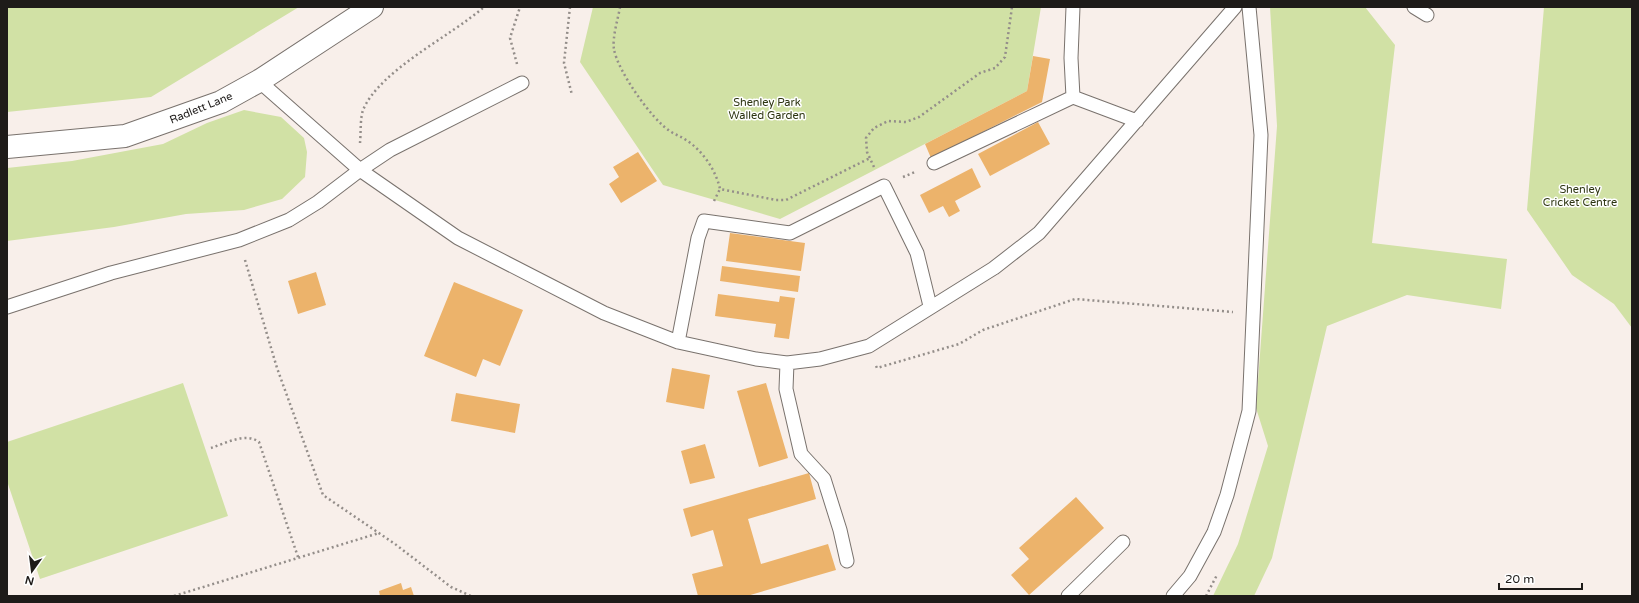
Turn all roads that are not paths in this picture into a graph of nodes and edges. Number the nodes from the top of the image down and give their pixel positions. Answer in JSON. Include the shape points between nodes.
{"nodes":[{"id":1,"x":372,"y":7,"type":"edge"},
{"id":2,"x":1073,"y":7,"type":"edge"},
{"id":3,"x":1235,"y":7,"type":"edge"},
{"id":4,"x":1249,"y":7,"type":"edge"},
{"id":5,"x":1414,"y":7,"type":"edge"},
{"id":6,"x":1427,"y":15,"type":"dead end"},
{"id":7,"x":259,"y":81,"type":"junction"},
{"id":8,"x":522,"y":83,"type":"road end"},
{"id":9,"x":1073,"y":97,"type":"junction"},
{"id":10,"x":1137,"y":121,"type":"junction"},
{"id":11,"x":7,"y":147,"type":"edge"},
{"id":12,"x":934,"y":163,"type":"road end"},
{"id":13,"x":360,"y":170,"type":"junction"},
{"id":14,"x":930,"y":306,"type":"junction"},
{"id":15,"x":7,"y":307,"type":"edge"},
{"id":16,"x":678,"y":342,"type":"junction"},
{"id":17,"x":787,"y":363,"type":"junction"},
{"id":18,"x":1123,"y":542,"type":"dead end"},
{"id":19,"x":847,"y":561,"type":"dead end"},
{"id":20,"x":1068,"y":596,"type":"edge"},
{"id":21,"x":1173,"y":596,"type":"edge"}],
"edges":[{"from":1,"to":7,"type":"street","name":"Radlett Lane"},
{"from":2,"to":9,"type":"lane"},
{"from":3,"to":10,"type":"lane"},
{"from":4,"to":21,"type":"lane","via":[[1261,135],[1249,410],[1227,495],[1214,532],[1190,576]]},
{"from":5,"to":6,"type":"lane"},
{"from":7,"to":11,"type":"street","name":"Radlett Lane","via":[[221,102],[125,136]]},
{"from":7,"to":13,"type":"lane"},
{"from":8,"to":13,"type":"lane","via":[[390,150]]},
{"from":9,"to":10,"type":"lane"},
{"from":9,"to":12,"type":"lane"},
{"from":10,"to":14,"type":"lane","via":[[1039,233],[994,268]]},
{"from":13,"to":15,"type":"lane","via":[[289,220],[239,240],[111,274]]},
{"from":13,"to":16,"type":"lane","via":[[458,238],[604,313]]},
{"from":14,"to":16,"type":"lane","via":[[917,253],[884,186],[790,233],[704,221],[698,238]]},
{"from":14,"to":17,"type":"lane","via":[[868,346],[820,359]]},
{"from":16,"to":17,"type":"lane"},
{"from":17,"to":19,"type":"lane","via":[[786,389],[800,454],[824,479]]},
{"from":18,"to":20,"type":"lane"}]}
